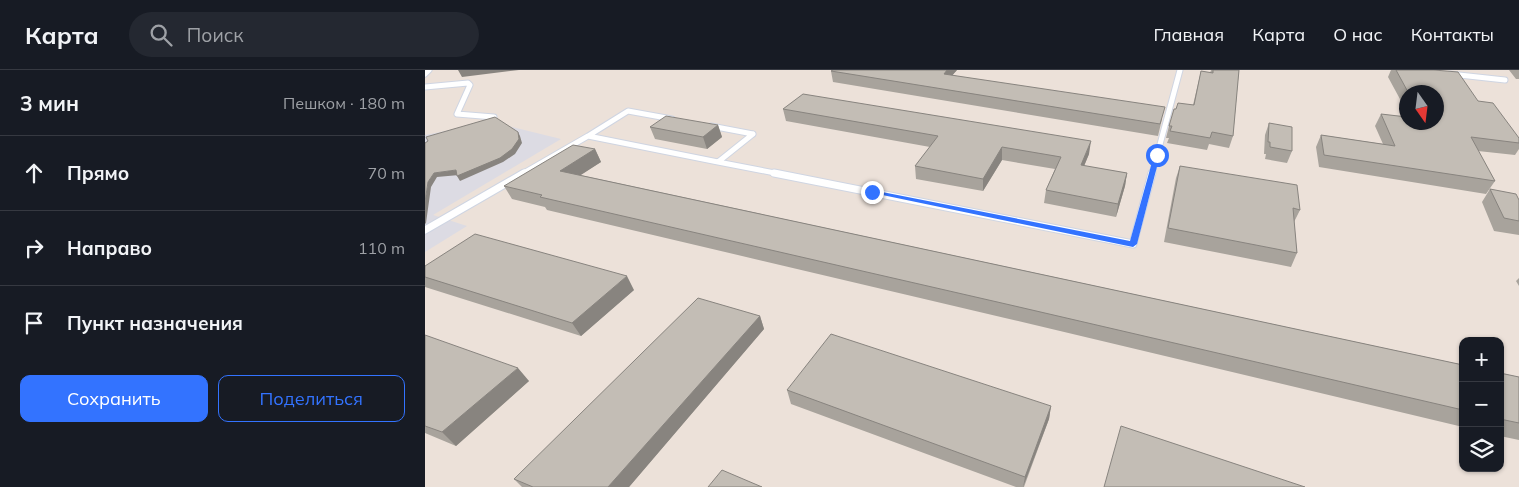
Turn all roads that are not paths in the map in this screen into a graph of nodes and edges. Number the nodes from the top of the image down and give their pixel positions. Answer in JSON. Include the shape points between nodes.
{"nodes":[{"id":1,"x":429,"y":70,"type":"edge"},
{"id":2,"x":1180,"y":70,"type":"edge"},
{"id":3,"x":1441,"y":73,"type":"edge"},
{"id":4,"x":425,"y":74,"type":"edge"},
{"id":5,"x":1505,"y":80,"type":"dead end"},
{"id":6,"x":425,"y":87,"type":"edge"},
{"id":7,"x":494,"y":117,"type":"edge"},
{"id":8,"x":681,"y":121,"type":"edge"},
{"id":9,"x":708,"y":126,"type":"edge"},
{"id":10,"x":588,"y":136,"type":"junction"},
{"id":11,"x":718,"y":162,"type":"junction"},
{"id":12,"x":425,"y":230,"type":"edge"}],
"edges":[{"from":1,"to":4,"type":"lane"},
{"from":2,"to":11,"type":"lane","via":[[1133,244]]},
{"from":3,"to":5,"type":"lane"},
{"from":6,"to":7,"type":"lane","via":[[468,83],[470,85],[457,114]]},
{"from":8,"to":10,"type":"lane","via":[[628,111]]},
{"from":9,"to":11,"type":"lane","via":[[753,134]]},
{"from":10,"to":11,"type":"lane"},
{"from":10,"to":12,"type":"lane"}]}
